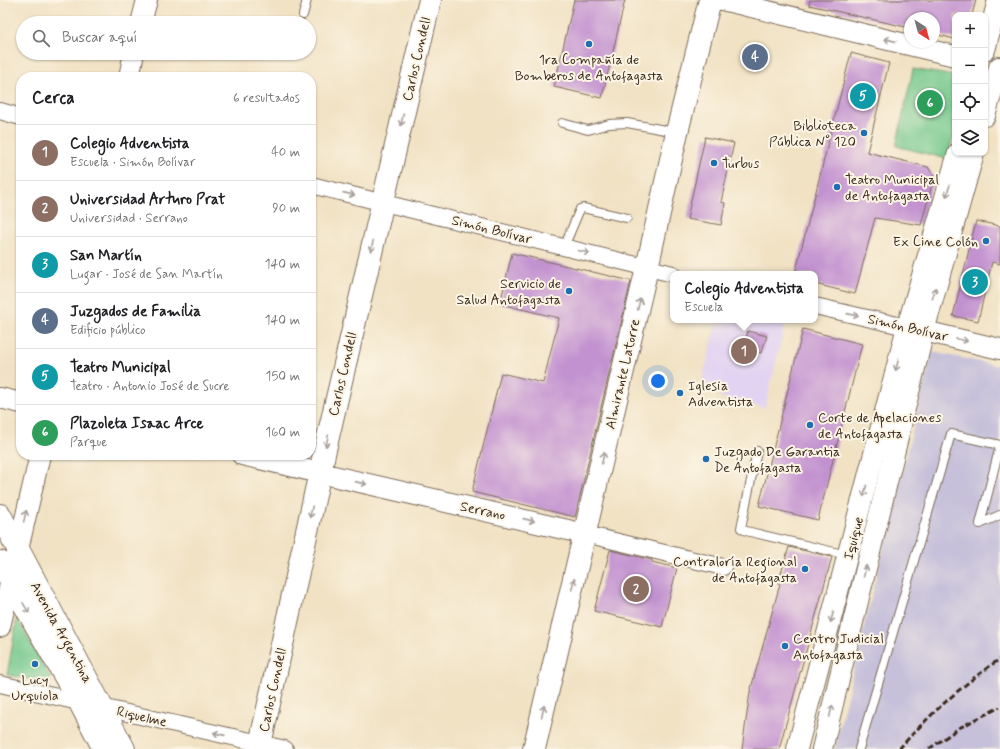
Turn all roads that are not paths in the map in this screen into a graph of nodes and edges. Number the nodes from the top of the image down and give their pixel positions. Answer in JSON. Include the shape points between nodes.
{"nodes":[{"id":1,"x":147,"y":0,"type":"edge"},
{"id":2,"x":307,"y":0,"type":"edge"},
{"id":3,"x":430,"y":0,"type":"edge"},
{"id":4,"x":710,"y":0,"type":"edge"},
{"id":5,"x":722,"y":0,"type":"edge"},
{"id":6,"x":998,"y":0,"type":"edge"},
{"id":7,"x":303,"y":15,"type":"dead end"},
{"id":8,"x":143,"y":16,"type":"edge"},
{"id":9,"x":986,"y":48,"type":"edge"},
{"id":10,"x":952,"y":55,"type":"edge"},
{"id":11,"x":133,"y":60,"type":"edge"},
{"id":12,"x":995,"y":65,"type":"edge"},
{"id":13,"x":130,"y":72,"type":"edge"},
{"id":14,"x":988,"y":101,"type":"edge"},
{"id":15,"x":0,"y":112,"type":"edge"},
{"id":16,"x":16,"y":116,"type":"edge"},
{"id":17,"x":562,"y":123,"type":"dead end"},
{"id":18,"x":677,"y":132,"type":"junction"},
{"id":19,"x":957,"y":156,"type":"edge"},
{"id":20,"x":973,"y":156,"type":"edge"},
{"id":21,"x":316,"y":186,"type":"edge"},
{"id":22,"x":382,"y":202,"type":"junction"},
{"id":23,"x":627,"y":218,"type":"dead end"},
{"id":24,"x":564,"y":247,"type":"junction"},
{"id":25,"x":647,"y":268,"type":"junction"},
{"id":26,"x":670,"y":273,"type":"edge"},
{"id":27,"x":818,"y":307,"type":"edge"},
{"id":28,"x":916,"y":329,"type":"junction"},
{"id":29,"x":1000,"y":349,"type":"edge"},
{"id":30,"x":0,"y":398,"type":"edge"},
{"id":31,"x":16,"y":402,"type":"edge"},
{"id":32,"x":1000,"y":446,"type":"edge"},
{"id":33,"x":757,"y":451,"type":"dead end"},
{"id":34,"x":39,"y":460,"type":"edge"},
{"id":35,"x":263,"y":460,"type":"edge"},
{"id":36,"x":319,"y":473,"type":"junction"},
{"id":37,"x":0,"y":515,"type":"edge"},
{"id":38,"x":1000,"y":515,"type":"edge"},
{"id":39,"x":585,"y":534,"type":"junction"},
{"id":40,"x":848,"y":556,"type":"junction"},
{"id":41,"x":9,"y":564,"type":"edge"},
{"id":42,"x":723,"y":567,"type":"dead end"},
{"id":43,"x":0,"y":627,"type":"edge"},
{"id":44,"x":0,"y":684,"type":"edge"},
{"id":45,"x":79,"y":701,"type":"junction"},
{"id":46,"x":103,"y":707,"type":"junction"},
{"id":47,"x":260,"y":746,"type":"edge"},
{"id":48,"x":104,"y":749,"type":"edge"},
{"id":49,"x":124,"y":749,"type":"edge"},
{"id":50,"x":285,"y":749,"type":"edge"},
{"id":51,"x":534,"y":749,"type":"edge"},
{"id":52,"x":797,"y":749,"type":"edge"},
{"id":53,"x":822,"y":749,"type":"edge"},
{"id":54,"x":859,"y":749,"type":"edge"}],
"edges":[{"from":1,"to":8,"type":"street"},
{"from":2,"to":7,"type":"lane"},
{"from":3,"to":22,"type":"main road","name":"Carlos Condell","one_way":true},
{"from":4,"to":18,"type":"main road","name":"Almirante Latorre"},
{"from":10,"to":5,"type":"street","one_way":true},
{"from":6,"to":9,"type":"street"},
{"from":11,"to":13,"type":"street"},
{"from":12,"to":14,"type":"street"},
{"from":15,"to":16,"type":"street"},
{"from":17,"to":18,"type":"lane","via":[[588,130],[609,124],[627,123]]},
{"from":18,"to":25,"type":"main road","name":"Almirante Latorre"},
{"from":19,"to":28,"type":"street","one_way":true},
{"from":28,"to":20,"type":"street","one_way":true},
{"from":21,"to":22,"type":"street","name":"Simón Bolívar","one_way":true},
{"from":22,"to":24,"type":"street","name":"Simón Bolívar"},
{"from":22,"to":36,"type":"main road","name":"Carlos Condell","one_way":true},
{"from":23,"to":24,"type":"lane","via":[[580,209]]},
{"from":24,"to":25,"type":"street","name":"Simón Bolívar","one_way":true},
{"from":25,"to":26,"type":"street","name":"Simón Bolívar"},
{"from":39,"to":25,"type":"main road","name":"Almirante Latorre","one_way":true},
{"from":27,"to":28,"type":"street","name":"Simón Bolívar","one_way":true},
{"from":28,"to":29,"type":"street","name":"Simón Bolívar","one_way":true},
{"from":28,"to":40,"type":"street","name":"Iquique","one_way":true},
{"from":53,"to":28,"type":"street","name":"Iquique","one_way":true},
{"from":30,"to":31,"type":"street"},
{"from":32,"to":38,"type":"lane","via":[[980,524]]},
{"from":32,"to":54,"type":"lane","via":[[951,434]]},
{"from":33,"to":40,"type":"lane","via":[[741,528]]},
{"from":41,"to":34,"type":"street","one_way":true},
{"from":35,"to":36,"type":"street","name":"Serrano"},
{"from":36,"to":39,"type":"street","name":"Serrano","one_way":true},
{"from":36,"to":47,"type":"main road","name":"Carlos Condell","one_way":true},
{"from":37,"to":41,"type":"main road","name":"Avenida Argentina"},
{"from":39,"to":42,"type":"street","name":"Serrano"},
{"from":51,"to":39,"type":"main road","name":"Almirante Latorre","one_way":true},
{"from":40,"to":52,"type":"street","name":"Iquique","one_way":true},
{"from":41,"to":43,"type":"street"},
{"from":41,"to":45,"type":"main road","name":"Avenida Argentina","one_way":true},
{"from":41,"to":46,"type":"main road","name":"Avenida Argentina"},
{"from":44,"to":45,"type":"street","name":"Riquelme"},
{"from":45,"to":46,"type":"street","name":"Riquelme"},
{"from":45,"to":48,"type":"main road","name":"Avenida Argentina"},
{"from":47,"to":46,"type":"street","name":"Riquelme","one_way":true},
{"from":46,"to":49,"type":"main road","name":"Avenida Argentina"},
{"from":47,"to":50,"type":"street","name":"Riquelme"}]}
